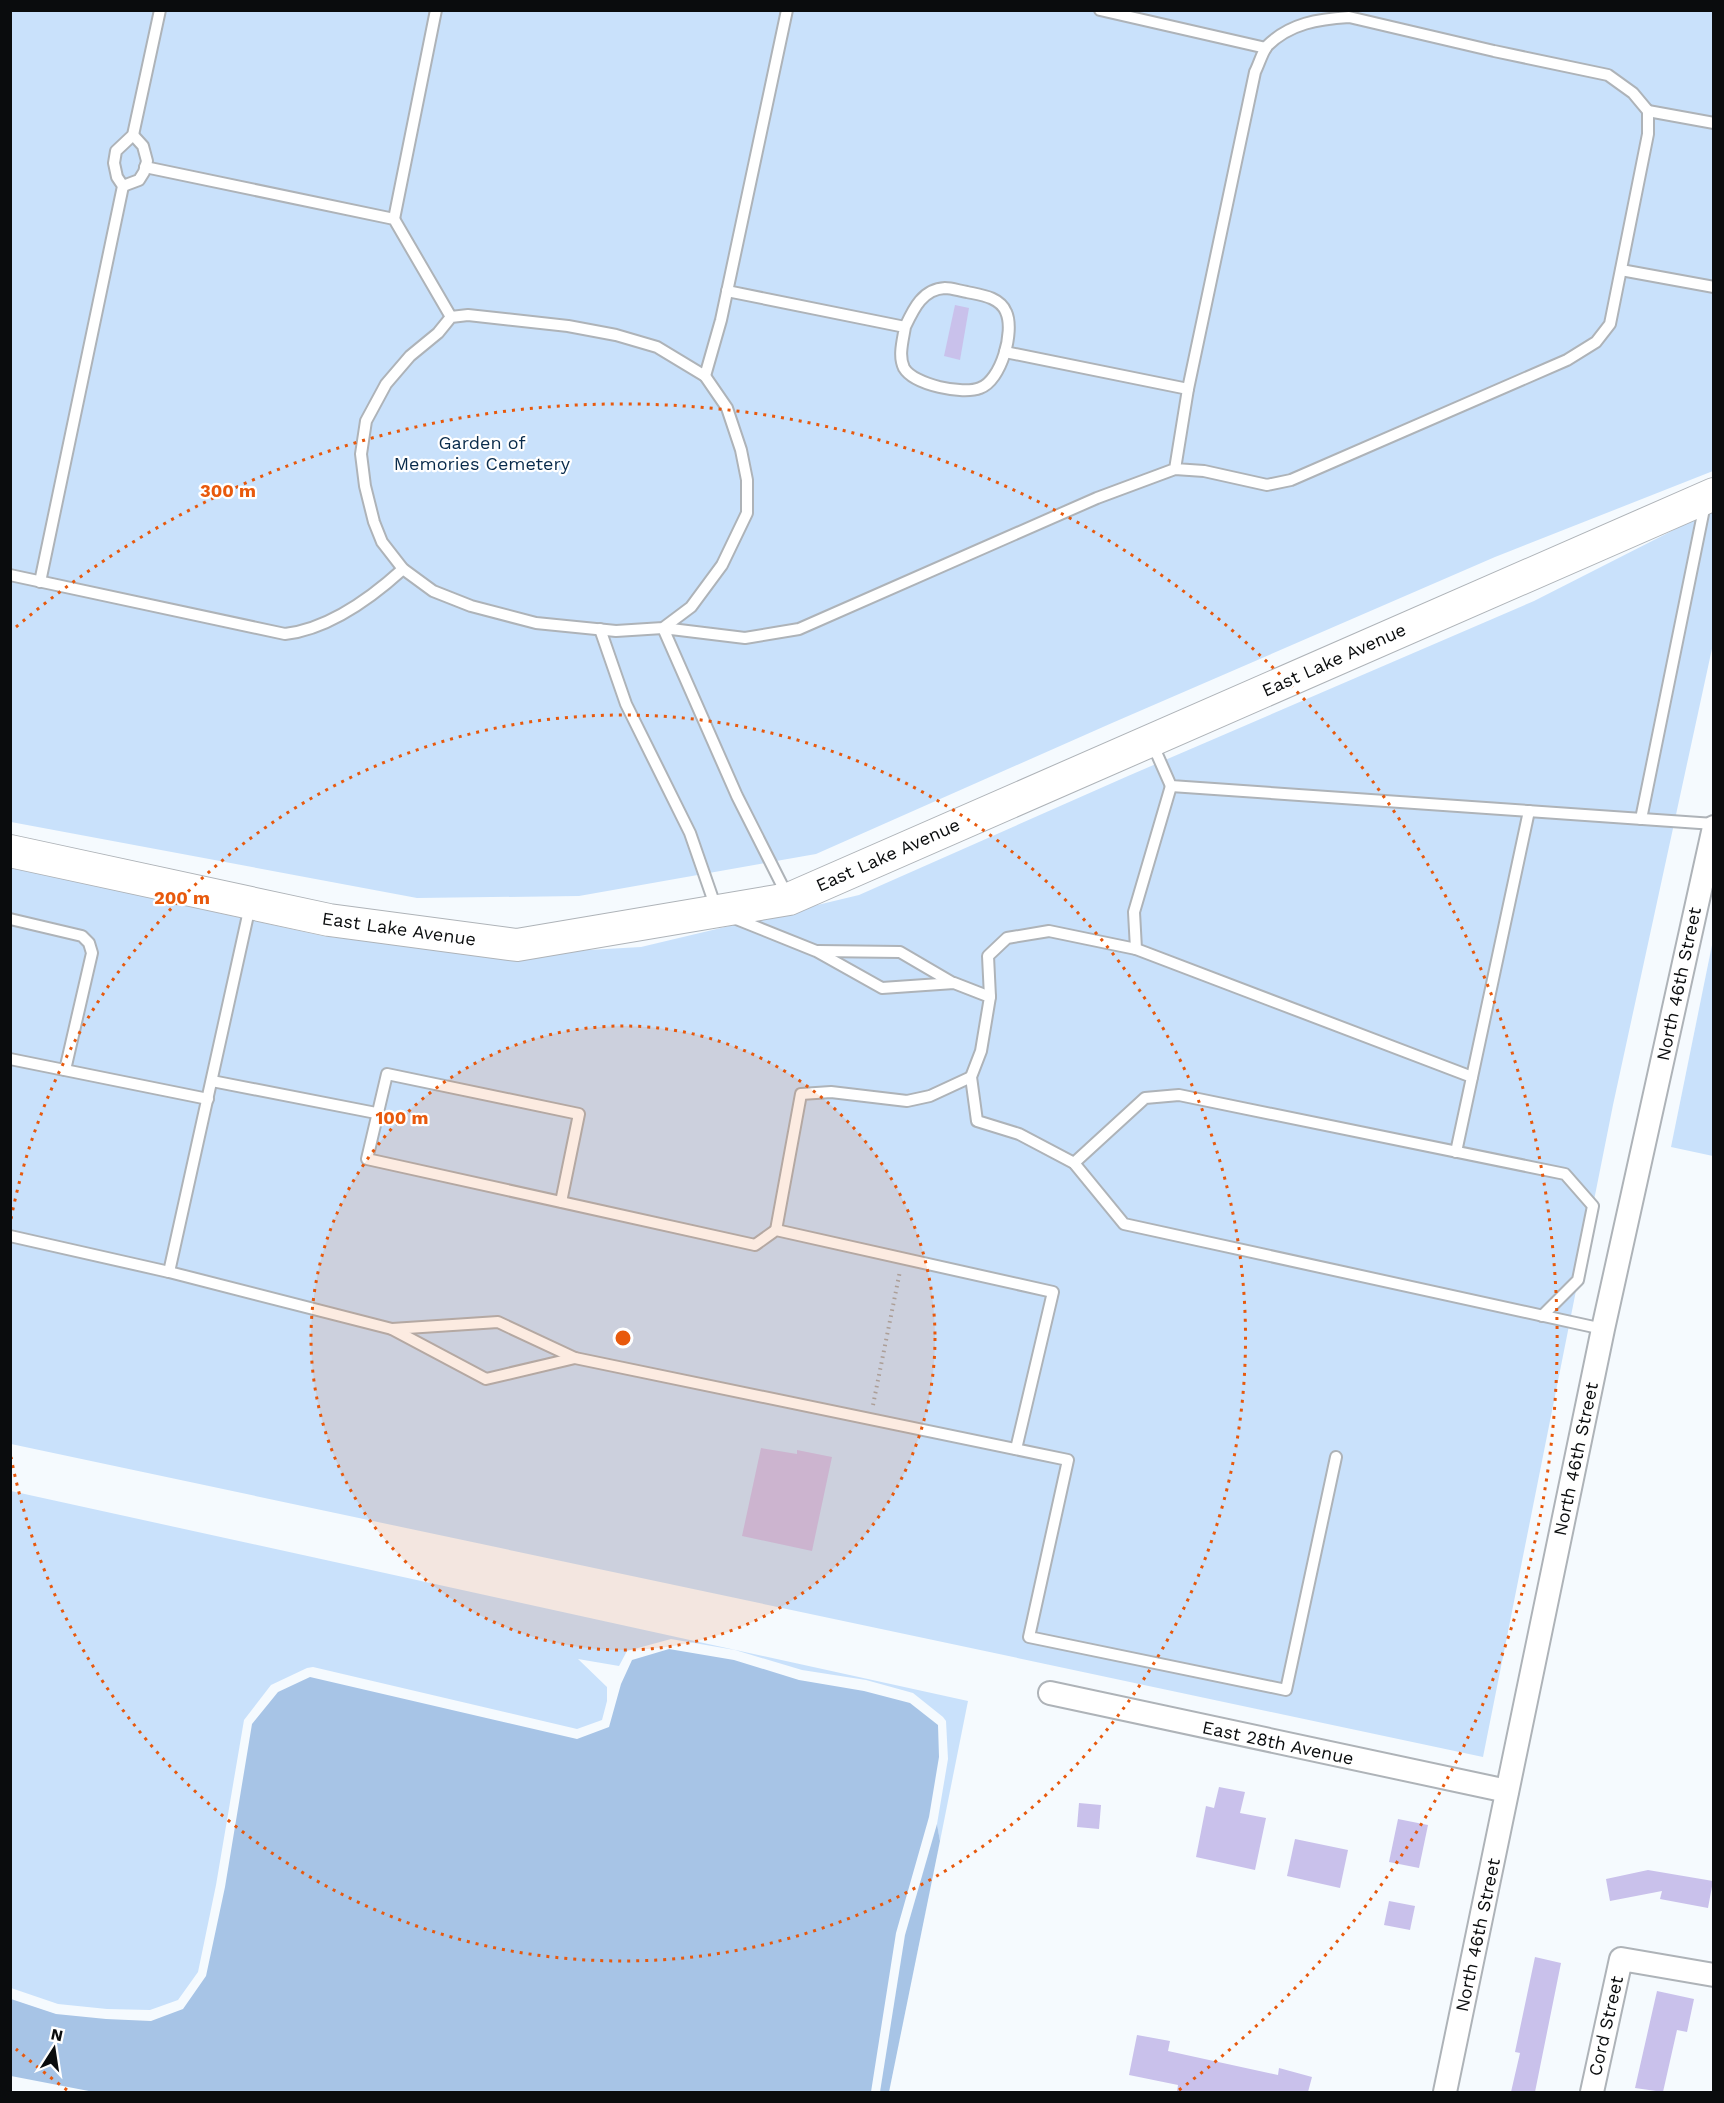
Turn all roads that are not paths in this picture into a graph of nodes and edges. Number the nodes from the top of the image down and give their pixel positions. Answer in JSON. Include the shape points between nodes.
{"nodes":[{"id":1,"x":160,"y":10,"type":"edge"},
{"id":2,"x":436,"y":10,"type":"edge"},
{"id":3,"x":787,"y":10,"type":"edge"},
{"id":4,"x":1100,"y":10,"type":"edge"},
{"id":5,"x":1266,"y":48,"type":"junction"},
{"id":6,"x":1648,"y":111,"type":"junction"},
{"id":7,"x":1713,"y":123,"type":"edge"},
{"id":8,"x":133,"y":135,"type":"junction"},
{"id":9,"x":145,"y":167,"type":"junction"},
{"id":10,"x":123,"y":186,"type":"junction"},
{"id":11,"x":394,"y":219,"type":"junction"},
{"id":12,"x":1622,"y":270,"type":"junction"},
{"id":13,"x":1713,"y":287,"type":"edge"},
{"id":14,"x":727,"y":291,"type":"junction"},
{"id":15,"x":451,"y":317,"type":"junction"},
{"id":16,"x":905,"y":327,"type":"junction"},
{"id":17,"x":1005,"y":352,"type":"junction"},
{"id":18,"x":705,"y":376,"type":"junction"},
{"id":19,"x":1188,"y":389,"type":"junction"},
{"id":20,"x":1175,"y":469,"type":"junction"},
{"id":21,"x":1710,"y":496,"type":"edge"},
{"id":22,"x":403,"y":569,"type":"junction"},
{"id":23,"x":10,"y":575,"type":"edge"},
{"id":24,"x":40,"y":582,"type":"junction"},
{"id":25,"x":663,"y":628,"type":"junction"},
{"id":26,"x":600,"y":629,"type":"junction"},
{"id":27,"x":1150,"y":740,"type":"junction"},
{"id":28,"x":1171,"y":786,"type":"junction"},
{"id":29,"x":1529,"y":811,"type":"junction"},
{"id":30,"x":1641,"y":819,"type":"junction"},
{"id":31,"x":1713,"y":825,"type":"edge"},
{"id":32,"x":10,"y":851,"type":"edge"},
{"id":33,"x":789,"y":899,"type":"junction"},
{"id":34,"x":251,"y":903,"type":"junction"},
{"id":35,"x":716,"y":911,"type":"junction"},
{"id":36,"x":10,"y":920,"type":"edge"},
{"id":37,"x":1136,"y":949,"type":"junction"},
{"id":38,"x":816,"y":951,"type":"junction"},
{"id":39,"x":954,"y":983,"type":"junction"},
{"id":40,"x":990,"y":998,"type":"junction"},
{"id":41,"x":10,"y":1059,"type":"edge"},
{"id":42,"x":65,"y":1070,"type":"junction"},
{"id":43,"x":971,"y":1077,"type":"junction"},
{"id":44,"x":1472,"y":1077,"type":"junction"},
{"id":45,"x":212,"y":1081,"type":"junction"},
{"id":46,"x":208,"y":1099,"type":"junction"},
{"id":47,"x":376,"y":1113,"type":"junction"},
{"id":48,"x":1456,"y":1152,"type":"junction"},
{"id":49,"x":1074,"y":1163,"type":"junction"},
{"id":50,"x":561,"y":1202,"type":"junction"},
{"id":51,"x":776,"y":1230,"type":"junction"},
{"id":52,"x":10,"y":1236,"type":"edge"},
{"id":53,"x":169,"y":1272,"type":"junction"},
{"id":54,"x":1542,"y":1316,"type":"junction"},
{"id":55,"x":392,"y":1329,"type":"junction"},
{"id":56,"x":1603,"y":1329,"type":"junction"},
{"id":57,"x":575,"y":1358,"type":"junction"},
{"id":58,"x":1016,"y":1449,"type":"junction"},
{"id":59,"x":1336,"y":1457,"type":"dead end"},
{"id":60,"x":1050,"y":1693,"type":"dead end"},
{"id":61,"x":1507,"y":1791,"type":"junction"},
{"id":62,"x":1713,"y":1975,"type":"edge"},
{"id":63,"x":1446,"y":2092,"type":"edge"},
{"id":64,"x":1592,"y":2092,"type":"edge"}],
"edges":[{"from":1,"to":8,"type":"lane"},
{"from":2,"to":11,"type":"lane"},
{"from":3,"to":14,"type":"lane"},
{"from":4,"to":5,"type":"lane"},
{"from":5,"to":6,"type":"lane","via":[[1305,22],[1349,17],[1608,75],[1633,93]]},
{"from":5,"to":19,"type":"lane","via":[[1255,72]]},
{"from":6,"to":7,"type":"lane"},
{"from":6,"to":12,"type":"lane","via":[[1648,134]]},
{"from":8,"to":9,"type":"lane","via":[[143,146]]},
{"from":8,"to":10,"type":"lane","via":[[116,151],[114,163]]},
{"from":9,"to":10,"type":"lane","via":[[139,180]]},
{"from":9,"to":11,"type":"lane"},
{"from":10,"to":24,"type":"lane"},
{"from":11,"to":15,"type":"lane"},
{"from":12,"to":13,"type":"lane"},
{"from":12,"to":20,"type":"lane","via":[[1610,324],[1596,342],[1567,360],[1291,480],[1267,485]]},
{"from":14,"to":16,"type":"lane"},
{"from":14,"to":18,"type":"lane"},
{"from":15,"to":18,"type":"lane","via":[[509,319],[616,335],[657,347]]},
{"from":15,"to":22,"type":"lane","via":[[386,384],[366,421],[361,454],[365,486],[382,542]]},
{"from":16,"to":17,"type":"lane","via":[[914,306],[928,293],[944,288],[975,293],[996,300],[1006,312],[1009,328]]},
{"from":16,"to":17,"type":"lane","via":[[901,349],[904,368],[920,382],[962,391],[981,388],[995,377]]},
{"from":17,"to":19,"type":"lane"},
{"from":18,"to":25,"type":"lane","via":[[727,408],[741,450],[747,480],[747,513],[722,565],[691,608]]},
{"from":19,"to":20,"type":"lane"},
{"from":20,"to":25,"type":"lane","via":[[1097,498],[799,629],[745,638]]},
{"from":21,"to":27,"type":"street","name":"East Lake Avenue"},
{"from":21,"to":30,"type":"lane"},
{"from":22,"to":24,"type":"lane","via":[[342,615],[304,632],[285,634]]},
{"from":22,"to":26,"type":"lane","via":[[433,591],[471,606],[536,622]]},
{"from":23,"to":24,"type":"lane"},
{"from":25,"to":26,"type":"lane"},
{"from":25,"to":33,"type":"lane","via":[[737,796]]},
{"from":26,"to":35,"type":"lane","via":[[626,704],[690,833]]},
{"from":27,"to":28,"type":"lane"},
{"from":27,"to":33,"type":"street","name":"East Lake Avenue"},
{"from":28,"to":29,"type":"lane"},
{"from":28,"to":37,"type":"lane","via":[[1134,912]]},
{"from":29,"to":30,"type":"lane"},
{"from":29,"to":44,"type":"lane"},
{"from":30,"to":31,"type":"lane"},
{"from":31,"to":56,"type":"street","name":"North 46th Street"},
{"from":32,"to":34,"type":"street","name":"East Lake Avenue"},
{"from":33,"to":35,"type":"street","name":"East Lake Avenue"},
{"from":34,"to":35,"type":"street","name":"East Lake Avenue","via":[[329,920],[516,945]]},
{"from":34,"to":45,"type":"lane"},
{"from":35,"to":38,"type":"lane"},
{"from":36,"to":42,"type":"lane","via":[[82,936],[89,943],[92,953]]},
{"from":37,"to":40,"type":"lane","via":[[1049,931],[1007,938],[988,956]]},
{"from":37,"to":44,"type":"lane"},
{"from":38,"to":39,"type":"lane","via":[[900,952]]},
{"from":38,"to":39,"type":"lane","via":[[882,988]]},
{"from":39,"to":40,"type":"lane"},
{"from":40,"to":43,"type":"lane","via":[[981,1051]]},
{"from":41,"to":42,"type":"lane"},
{"from":42,"to":46,"type":"lane"},
{"from":43,"to":49,"type":"lane","via":[[977,1121],[1019,1134]]},
{"from":43,"to":51,"type":"lane","via":[[930,1096],[907,1101],[831,1092],[801,1094]]},
{"from":44,"to":48,"type":"lane"},
{"from":45,"to":46,"type":"lane"},
{"from":45,"to":47,"type":"lane"},
{"from":46,"to":53,"type":"lane"},
{"from":47,"to":50,"type":"lane","via":[[367,1159]]},
{"from":47,"to":50,"type":"lane","via":[[387,1074],[579,1114]]},
{"from":48,"to":49,"type":"lane","via":[[1179,1095],[1145,1098]]},
{"from":48,"to":54,"type":"lane","via":[[1565,1174],[1593,1206],[1578,1280]]},
{"from":49,"to":54,"type":"lane","via":[[1125,1224]]},
{"from":50,"to":51,"type":"lane","via":[[755,1245]]},
{"from":51,"to":58,"type":"lane","via":[[1053,1292]]},
{"from":52,"to":53,"type":"lane"},
{"from":53,"to":55,"type":"lane"},
{"from":54,"to":56,"type":"lane"},
{"from":55,"to":57,"type":"lane","via":[[498,1322]]},
{"from":55,"to":57,"type":"lane","via":[[486,1379]]},
{"from":56,"to":61,"type":"street","name":"North 46th Street"},
{"from":57,"to":58,"type":"lane"},
{"from":58,"to":59,"type":"lane","via":[[1068,1460],[1029,1637],[1286,1690]]},
{"from":60,"to":61,"type":"street","name":"East 28th Avenue"},
{"from":61,"to":63,"type":"street","name":"North 46th Street"},
{"from":62,"to":64,"type":"street","name":"Cord Street","via":[[1621,1959]]}]}
